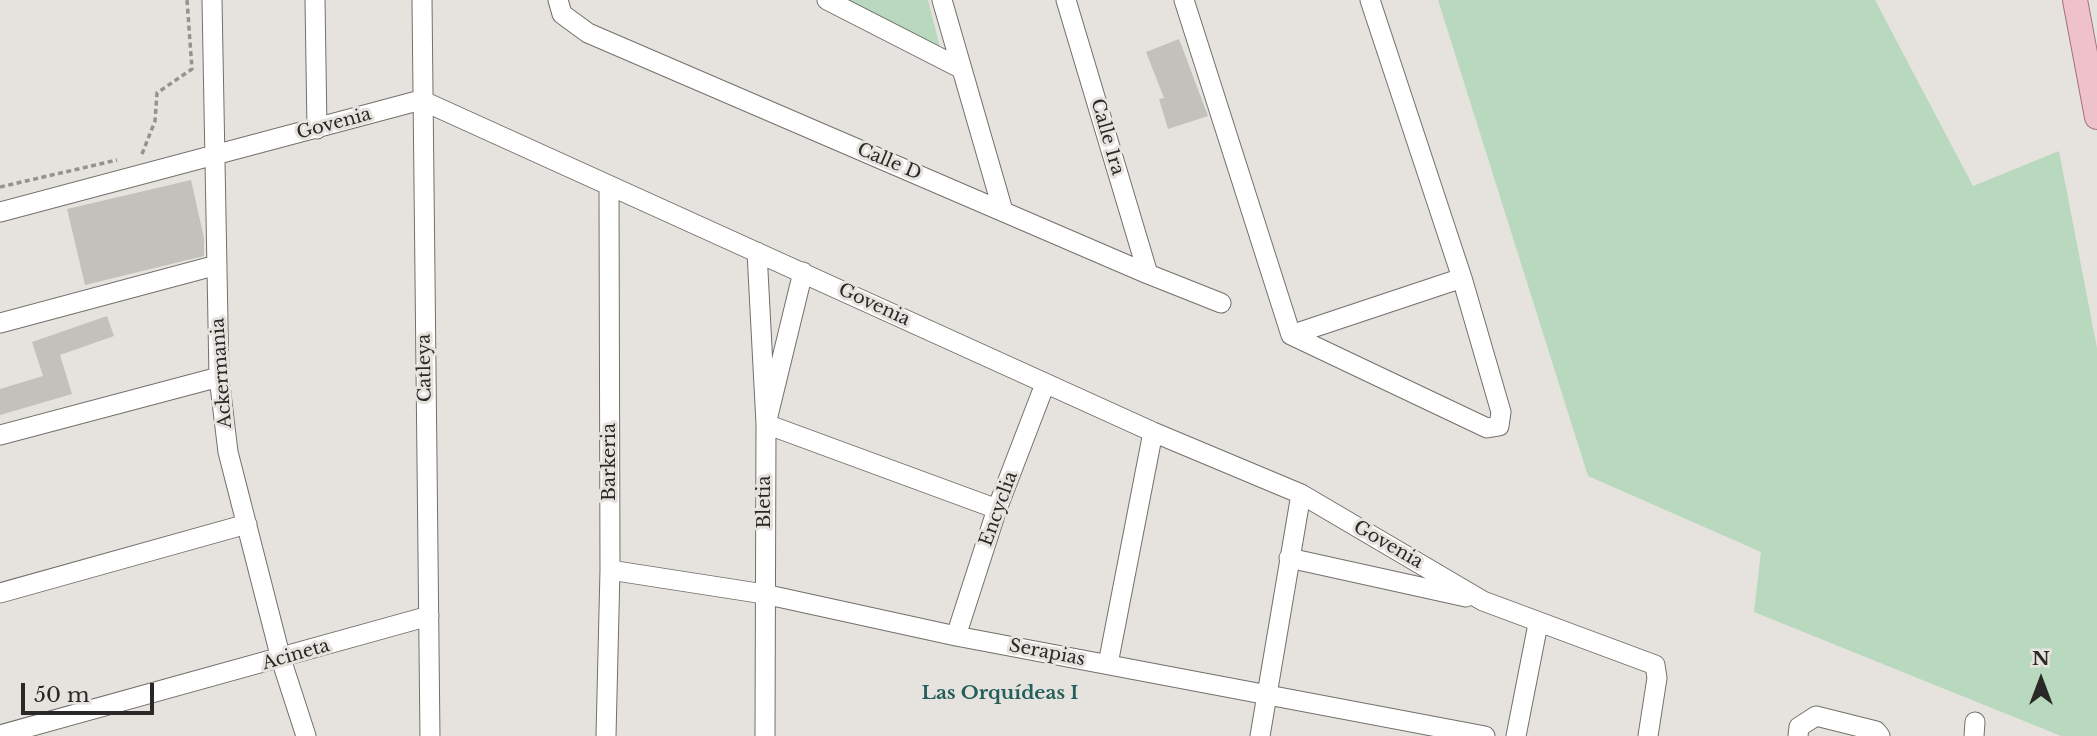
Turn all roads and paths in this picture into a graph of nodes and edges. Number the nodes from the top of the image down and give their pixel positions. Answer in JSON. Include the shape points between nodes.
{"nodes":[{"id":1,"x":187,"y":0,"type":"edge"},
{"id":2,"x":212,"y":0,"type":"edge"},
{"id":3,"x":315,"y":0,"type":"edge"},
{"id":4,"x":422,"y":0,"type":"edge"},
{"id":5,"x":827,"y":0,"type":"edge"},
{"id":6,"x":942,"y":0,"type":"edge"},
{"id":7,"x":1066,"y":0,"type":"edge"},
{"id":8,"x":1184,"y":0,"type":"edge"},
{"id":9,"x":1370,"y":0,"type":"edge"},
{"id":10,"x":2075,"y":0,"type":"edge"},
{"id":11,"x":560,"y":7,"type":"edge"},
{"id":12,"x":962,"y":69,"type":"junction"},
{"id":13,"x":421,"y":100,"type":"junction"},
{"id":14,"x":2097,"y":117,"type":"edge"},
{"id":15,"x":317,"y":129,"type":"junction"},
{"id":16,"x":214,"y":153,"type":"junction"},
{"id":17,"x":132,"y":156,"type":"dead end"},
{"id":18,"x":122,"y":159,"type":"dead end"},
{"id":19,"x":0,"y":187,"type":"edge"},
{"id":20,"x":610,"y":188,"type":"junction"},
{"id":21,"x":1003,"y":211,"type":"junction"},
{"id":22,"x":0,"y":212,"type":"edge"},
{"id":23,"x":757,"y":252,"type":"junction"},
{"id":24,"x":217,"y":265,"type":"junction"},
{"id":25,"x":803,"y":272,"type":"junction"},
{"id":26,"x":1147,"y":274,"type":"junction"},
{"id":27,"x":1462,"y":278,"type":"junction"},
{"id":28,"x":1221,"y":303,"type":"dead end"},
{"id":29,"x":0,"y":323,"type":"edge"},
{"id":30,"x":1291,"y":335,"type":"junction"},
{"id":31,"x":219,"y":377,"type":"junction"},
{"id":32,"x":1045,"y":384,"type":"junction"},
{"id":33,"x":766,"y":424,"type":"junction"},
{"id":34,"x":1153,"y":432,"type":"junction"},
{"id":35,"x":0,"y":435,"type":"edge"},
{"id":36,"x":1301,"y":494,"type":"junction"},
{"id":37,"x":997,"y":509,"type":"junction"},
{"id":38,"x":247,"y":524,"type":"junction"},
{"id":39,"x":1289,"y":558,"type":"junction"},
{"id":40,"x":610,"y":570,"type":"junction"},
{"id":41,"x":0,"y":593,"type":"edge"},
{"id":42,"x":764,"y":594,"type":"junction"},
{"id":43,"x":1483,"y":601,"type":"junction"},
{"id":44,"x":429,"y":617,"type":"junction"},
{"id":45,"x":1538,"y":624,"type":"junction"},
{"id":46,"x":956,"y":636,"type":"junction"},
{"id":47,"x":281,"y":659,"type":"junction"},
{"id":48,"x":1108,"y":664,"type":"junction"},
{"id":49,"x":1266,"y":694,"type":"junction"},
{"id":50,"x":0,"y":735,"type":"edge"},
{"id":51,"x":306,"y":736,"type":"edge"},
{"id":52,"x":430,"y":736,"type":"edge"},
{"id":53,"x":606,"y":736,"type":"edge"},
{"id":54,"x":765,"y":736,"type":"edge"},
{"id":55,"x":1260,"y":736,"type":"edge"},
{"id":56,"x":1485,"y":736,"type":"edge"},
{"id":57,"x":1516,"y":736,"type":"edge"},
{"id":58,"x":1648,"y":736,"type":"edge"},
{"id":59,"x":1798,"y":736,"type":"edge"},
{"id":60,"x":1880,"y":736,"type":"edge"}],
"edges":[{"from":1,"to":17,"type":"path","via":[[192,69],[157,93],[155,121],[143,154]]},
{"from":2,"to":16,"type":"street","name":"Ackermania"},
{"from":3,"to":15,"type":"street"},
{"from":4,"to":13,"type":"street","name":"Catleya"},
{"from":5,"to":12,"type":"street"},
{"from":6,"to":12,"type":"street"},
{"from":7,"to":26,"type":"street","name":"Calle 1ra"},
{"from":8,"to":30,"type":"street"},
{"from":9,"to":27,"type":"street"},
{"from":10,"to":14,"type":"main road"},
{"from":11,"to":21,"type":"street","name":"Calle D","via":[[588,33]]},
{"from":12,"to":21,"type":"street"},
{"from":13,"to":15,"type":"street","name":"Govenia"},
{"from":13,"to":20,"type":"street","name":"Govenia"},
{"from":13,"to":44,"type":"street","name":"Catleya"},
{"from":15,"to":16,"type":"street","name":"Govenia"},
{"from":16,"to":22,"type":"street","name":"Govenia"},
{"from":16,"to":24,"type":"street","name":"Ackermania"},
{"from":18,"to":19,"type":"path"},
{"from":20,"to":23,"type":"street","name":"Govenia"},
{"from":20,"to":40,"type":"street","name":"Barkeria"},
{"from":21,"to":26,"type":"street","name":"Calle D"},
{"from":23,"to":25,"type":"street","name":"Govenia"},
{"from":23,"to":33,"type":"street"},
{"from":24,"to":29,"type":"street"},
{"from":24,"to":31,"type":"street","name":"Ackermania"},
{"from":25,"to":32,"type":"street","name":"Govenia"},
{"from":25,"to":33,"type":"street","name":"Bletia"},
{"from":26,"to":28,"type":"street","name":"Calle D"},
{"from":27,"to":30,"type":"street"},
{"from":27,"to":30,"type":"street","via":[[1501,412],[1499,426],[1487,428]]},
{"from":31,"to":35,"type":"street"},
{"from":31,"to":38,"type":"street","name":"Ackermania","via":[[228,452]]},
{"from":32,"to":34,"type":"street","name":"Govenia"},
{"from":32,"to":37,"type":"street","name":"Encyclia"},
{"from":33,"to":37,"type":"street"},
{"from":33,"to":42,"type":"street","name":"Bletia"},
{"from":34,"to":36,"type":"street","name":"Govenia"},
{"from":34,"to":48,"type":"street"},
{"from":36,"to":39,"type":"street"},
{"from":36,"to":43,"type":"street","name":"Govenia"},
{"from":37,"to":46,"type":"street","name":"Encyclia"},
{"from":38,"to":41,"type":"street"},
{"from":38,"to":47,"type":"street","name":"Ackermania"},
{"from":39,"to":43,"type":"street"},
{"from":39,"to":49,"type":"street"},
{"from":40,"to":42,"type":"street","name":"Serapias"},
{"from":40,"to":53,"type":"street","name":"Barkeria"},
{"from":42,"to":46,"type":"street","name":"Serapias"},
{"from":42,"to":54,"type":"street","name":"Bletia"},
{"from":43,"to":45,"type":"street","name":"Govenia"},
{"from":44,"to":47,"type":"street","name":"Acineta"},
{"from":44,"to":52,"type":"street","name":"Catleya"},
{"from":45,"to":57,"type":"street"},
{"from":45,"to":58,"type":"street","name":"Govenia","via":[[1656,665]]},
{"from":46,"to":48,"type":"street","name":"Serapias"},
{"from":47,"to":50,"type":"street","name":"Acineta"},
{"from":47,"to":51,"type":"street","name":"Ackermania"},
{"from":48,"to":49,"type":"street","name":"Serapias"},
{"from":49,"to":55,"type":"street"},
{"from":49,"to":56,"type":"street","name":"Serapias"},
{"from":59,"to":60,"type":"street","via":[[1799,727],[1816,716],[1876,731]]}]}
